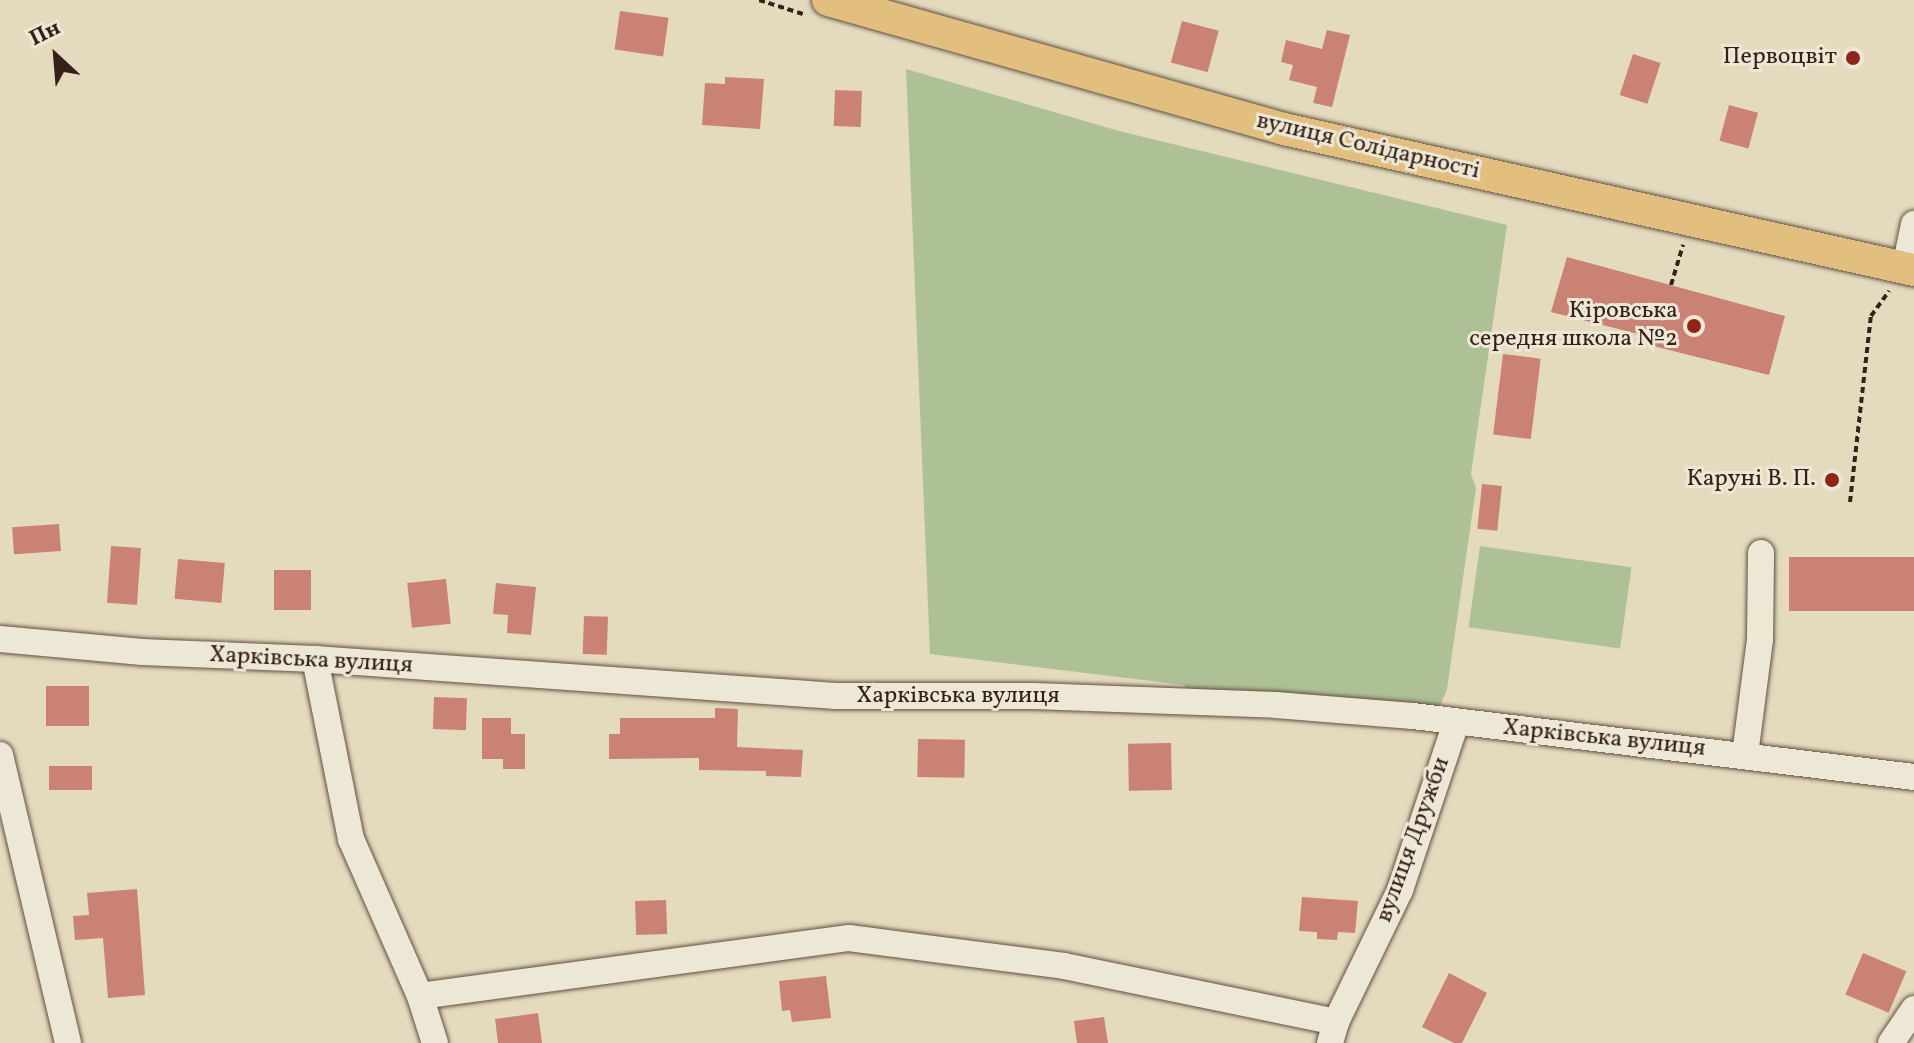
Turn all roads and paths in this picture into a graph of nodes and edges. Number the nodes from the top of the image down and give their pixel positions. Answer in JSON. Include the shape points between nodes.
{"nodes":[{"id":1,"x":828,"y":0,"type":"edge"},
{"id":2,"x":1914,"y":224,"type":"edge"},
{"id":3,"x":1684,"y":242,"type":"dead end"},
{"id":4,"x":1910,"y":269,"type":"edge"},
{"id":5,"x":1671,"y":285,"type":"dead end"},
{"id":6,"x":1850,"y":502,"type":"dead end"},
{"id":7,"x":1761,"y":553,"type":"dead end"},
{"id":8,"x":0,"y":639,"type":"edge"},
{"id":9,"x":315,"y":659,"type":"junction"},
{"id":10,"x":1456,"y":723,"type":"junction"},
{"id":11,"x":0,"y":755,"type":"edge"},
{"id":12,"x":1745,"y":755,"type":"junction"},
{"id":13,"x":1914,"y":777,"type":"edge"},
{"id":14,"x":420,"y":996,"type":"junction"},
{"id":15,"x":1914,"y":1009,"type":"edge"},
{"id":16,"x":1333,"y":1032,"type":"edge"},
{"id":17,"x":68,"y":1043,"type":"edge"},
{"id":18,"x":435,"y":1043,"type":"edge"},
{"id":19,"x":1891,"y":1043,"type":"edge"}],
"edges":[{"from":1,"to":4,"type":"main road","name":"вулиця Солідарності","via":[[1284,129]]},
{"from":2,"to":4,"type":"street"},
{"from":3,"to":5,"type":"path"},
{"from":4,"to":6,"type":"path","via":[[1871,316]]},
{"from":7,"to":12,"type":"street","via":[[1760,639]]},
{"from":8,"to":9,"type":"street","name":"Харківська вулиця"},
{"from":9,"to":10,"type":"street","name":"Харківська вулиця","via":[[836,696],[1034,696],[1276,705]]},
{"from":9,"to":14,"type":"street","via":[[351,839]]},
{"from":10,"to":12,"type":"street","name":"Харківська вулиця"},
{"from":10,"to":16,"type":"street","name":"вулиця Дружби","via":[[1400,890]]},
{"from":11,"to":17,"type":"street"},
{"from":12,"to":13,"type":"street","name":"Харківська вулиця"},
{"from":14,"to":16,"type":"street","via":[[849,938],[1064,966]]},
{"from":14,"to":18,"type":"street"},
{"from":15,"to":19,"type":"street"}]}
